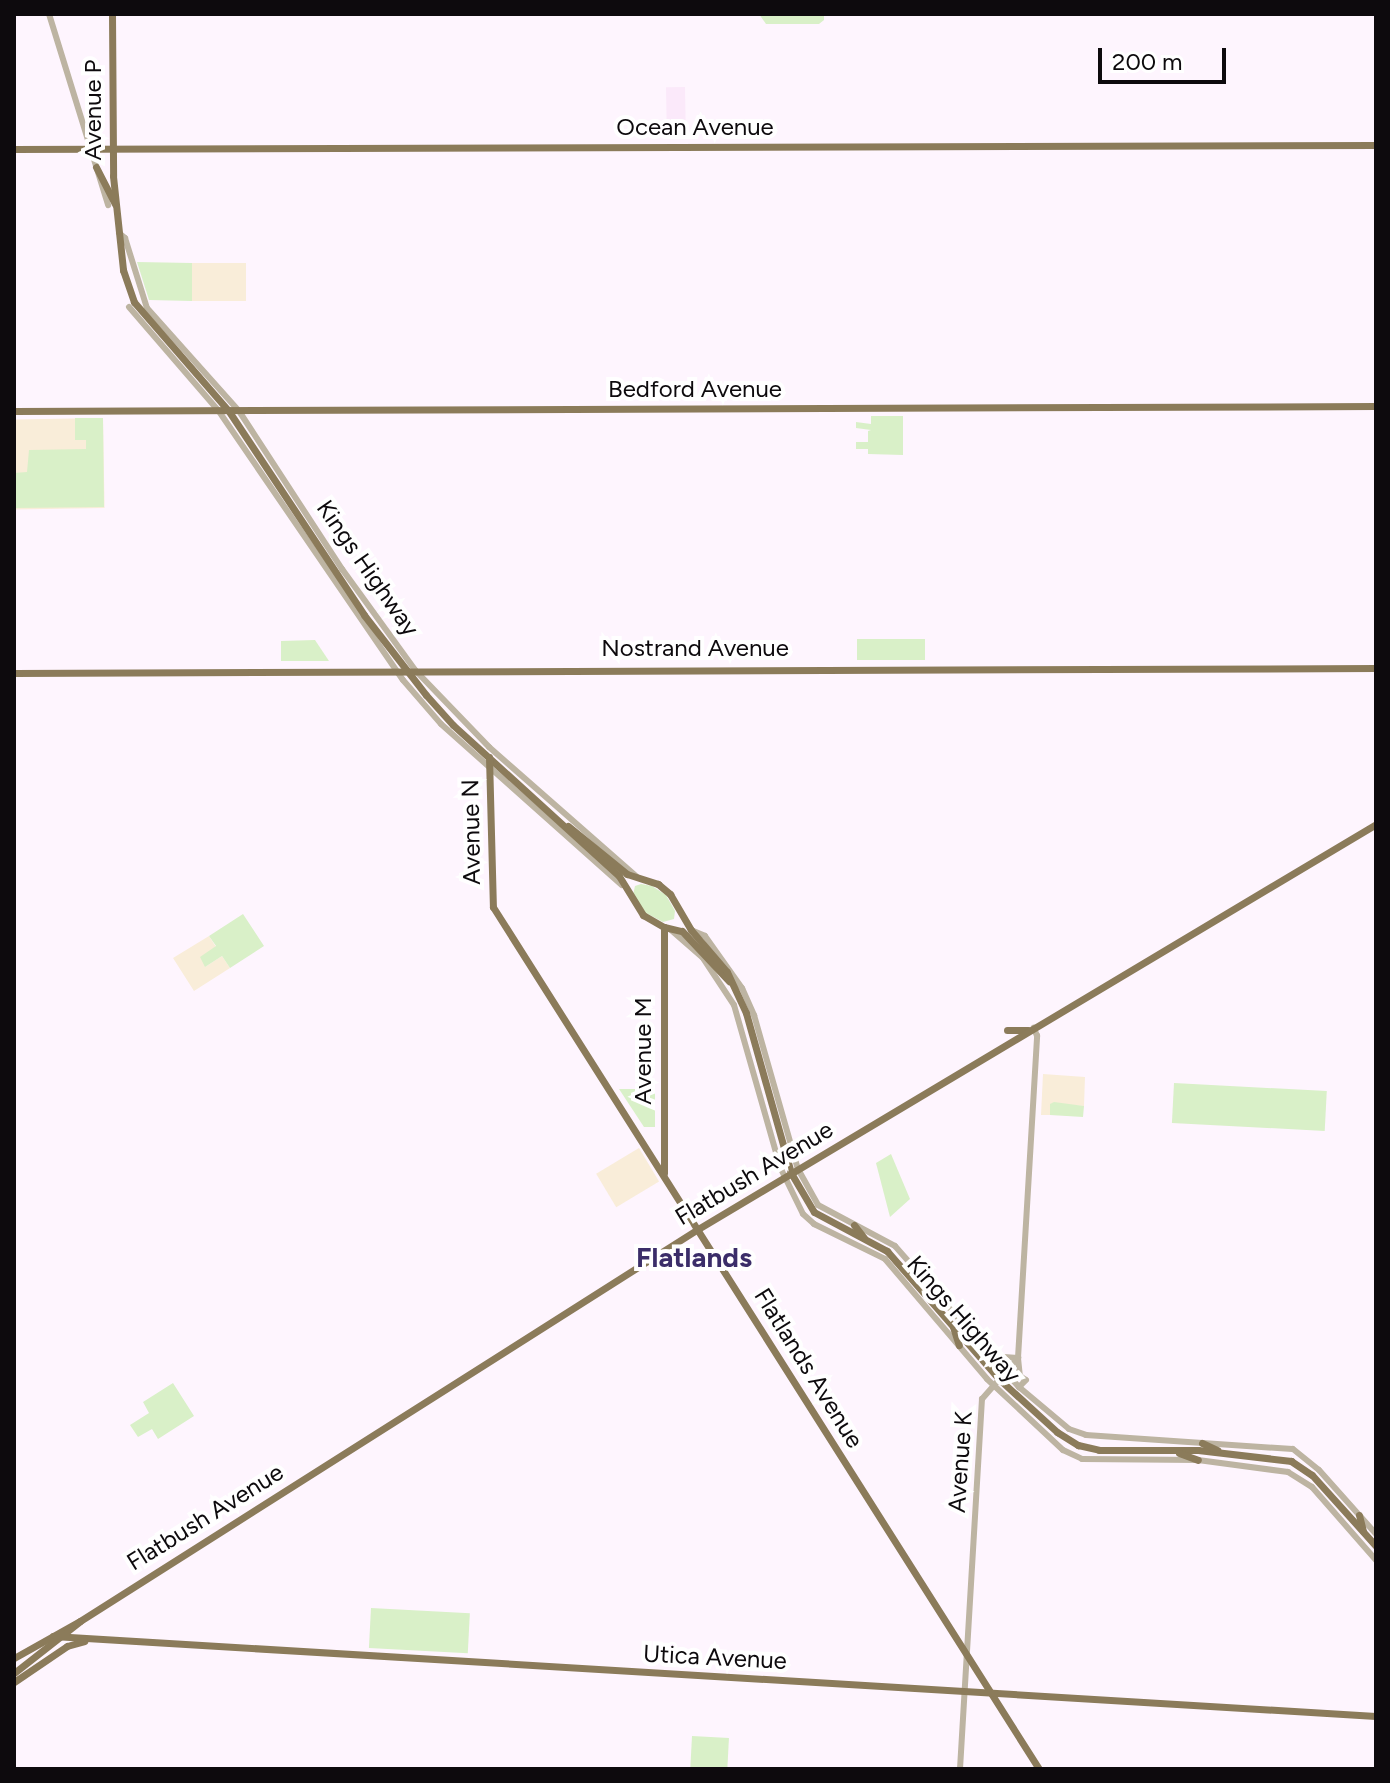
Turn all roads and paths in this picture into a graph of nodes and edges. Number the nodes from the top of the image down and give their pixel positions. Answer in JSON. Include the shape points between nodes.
{"nodes":[{"id":1,"x":49,"y":14,"type":"edge"},
{"id":2,"x":112,"y":14,"type":"edge"},
{"id":3,"x":1376,"y":145,"type":"edge"},
{"id":4,"x":14,"y":149,"type":"edge"},
{"id":5,"x":91,"y":149,"type":"junction"},
{"id":6,"x":113,"y":149,"type":"junction"},
{"id":7,"x":96,"y":167,"type":"joint"},
{"id":8,"x":112,"y":205,"type":"junction"},
{"id":9,"x":119,"y":233,"type":"junction"},
{"id":10,"x":129,"y":307,"type":"dead end"},
{"id":11,"x":1376,"y":406,"type":"edge"},
{"id":12,"x":218,"y":410,"type":"junction"},
{"id":13,"x":228,"y":410,"type":"junction"},
{"id":14,"x":14,"y":411,"type":"edge"},
{"id":15,"x":239,"y":411,"type":"junction"},
{"id":16,"x":1376,"y":668,"type":"edge"},
{"id":17,"x":394,"y":670,"type":"junction"},
{"id":18,"x":405,"y":670,"type":"junction"},
{"id":19,"x":415,"y":670,"type":"junction"},
{"id":20,"x":14,"y":673,"type":"edge"},
{"id":21,"x":489,"y":757,"type":"junction"},
{"id":22,"x":489,"y":769,"type":"junction"},
{"id":23,"x":1376,"y":824,"type":"edge"},
{"id":24,"x":566,"y":825,"type":"junction"},
{"id":25,"x":643,"y":880,"type":"junction"},
{"id":26,"x":628,"y":894,"type":"junction"},
{"id":27,"x":493,"y":907,"type":"joint"},
{"id":28,"x":679,"y":910,"type":"junction"},
{"id":29,"x":664,"y":927,"type":"junction"},
{"id":30,"x":691,"y":930,"type":"junction"},
{"id":31,"x":729,"y":981,"type":"junction"},
{"id":32,"x":1032,"y":1029,"type":"junction"},
{"id":33,"x":1007,"y":1030,"type":"dead end"},
{"id":34,"x":791,"y":1174,"type":"junction"},
{"id":35,"x":664,"y":1175,"type":"junction"},
{"id":36,"x":854,"y":1225,"type":"junction"},
{"id":37,"x":698,"y":1229,"type":"junction"},
{"id":38,"x":866,"y":1239,"type":"junction"},
{"id":39,"x":852,"y":1242,"type":"junction"},
{"id":40,"x":926,"y":1282,"type":"junction"},
{"id":41,"x":937,"y":1306,"type":"junction"},
{"id":42,"x":953,"y":1325,"type":"junction"},
{"id":43,"x":959,"y":1345,"type":"junction"},
{"id":44,"x":989,"y":1356,"type":"junction"},
{"id":45,"x":1018,"y":1358,"type":"junction"},
{"id":46,"x":999,"y":1379,"type":"junction"},
{"id":47,"x":1019,"y":1387,"type":"junction"},
{"id":48,"x":1202,"y":1443,"type":"junction"},
{"id":49,"x":1173,"y":1451,"type":"junction"},
{"id":50,"x":1223,"y":1452,"type":"junction"},
{"id":51,"x":1198,"y":1460,"type":"junction"},
{"id":52,"x":1359,"y":1515,"type":"junction"},
{"id":53,"x":1363,"y":1533,"type":"junction"},
{"id":54,"x":1376,"y":1534,"type":"edge"},
{"id":55,"x":1376,"y":1546,"type":"edge"},
{"id":56,"x":1376,"y":1560,"type":"edge"},
{"id":57,"x":80,"y":1621,"type":"junction"},
{"id":58,"x":51,"y":1635,"type":"junction"},
{"id":59,"x":64,"y":1637,"type":"junction"},
{"id":60,"x":86,"y":1640,"type":"junction"},
{"id":61,"x":967,"y":1652,"type":"junction"},
{"id":62,"x":14,"y":1658,"type":"edge"},
{"id":63,"x":14,"y":1673,"type":"edge"},
{"id":64,"x":14,"y":1682,"type":"edge"},
{"id":65,"x":964,"y":1692,"type":"junction"},
{"id":66,"x":992,"y":1694,"type":"junction"},
{"id":67,"x":1376,"y":1716,"type":"edge"},
{"id":68,"x":960,"y":1769,"type":"edge"},
{"id":69,"x":1039,"y":1769,"type":"edge"}],
"edges":[{"from":1,"to":5,"type":"street"},
{"from":2,"to":6,"type":"main road","name":"Avenue P"},
{"from":3,"to":6,"type":"main road","name":"Ocean Avenue"},
{"from":4,"to":5,"type":"main road","name":"Ocean Avenue"},
{"from":5,"to":6,"type":"main road","name":"Ocean Avenue"},
{"from":5,"to":7,"type":"street"},
{"from":6,"to":8,"type":"main road","name":"Avenue P"},
{"from":7,"to":8,"type":"main road"},
{"from":8,"to":9,"type":"main road","name":"Kings Highway"},
{"from":9,"to":13,"type":"main road","name":"Kings Highway","via":[[126,285],[134,302]]},
{"from":9,"to":15,"type":"street","name":"Kings Highway","via":[[147,308]]},
{"from":10,"to":12,"type":"street","name":"Kings Highway"},
{"from":11,"to":15,"type":"main road","name":"Bedford Avenue"},
{"from":12,"to":13,"type":"main road","name":"Bedford Avenue"},
{"from":12,"to":14,"type":"main road","name":"Bedford Avenue"},
{"from":12,"to":17,"type":"street","name":"Kings Highway"},
{"from":13,"to":15,"type":"main road","name":"Bedford Avenue"},
{"from":13,"to":18,"type":"main road","name":"Kings Highway"},
{"from":15,"to":19,"type":"street","name":"Kings Highway"},
{"from":16,"to":19,"type":"main road","name":"Nostrand Avenue"},
{"from":17,"to":18,"type":"main road","name":"Nostrand Avenue"},
{"from":17,"to":20,"type":"main road","name":"Nostrand Avenue"},
{"from":17,"to":22,"type":"street","name":"Kings Highway"},
{"from":18,"to":19,"type":"main road","name":"Nostrand Avenue"},
{"from":18,"to":21,"type":"main road","name":"Kings Highway"},
{"from":19,"to":25,"type":"street","name":"Kings Highway","via":[[489,747]]},
{"from":21,"to":22,"type":"main road","name":"Avenue N"},
{"from":21,"to":24,"type":"main road","name":"Kings Highway"},
{"from":22,"to":26,"type":"street","name":"Kings Highway"},
{"from":22,"to":27,"type":"main road","name":"Avenue N"},
{"from":23,"to":32,"type":"main road","name":"Flatbush Avenue"},
{"from":24,"to":25,"type":"main road","name":"Kings Highway","via":[[621,870]]},
{"from":24,"to":26,"type":"main road","name":"Kings Highway","via":[[619,876]]},
{"from":25,"to":26,"type":"main road"},
{"from":25,"to":28,"type":"main road","name":"Kings Highway","via":[[665,889]]},
{"from":26,"to":29,"type":"main road","name":"Kings Highway","via":[[638,910]]},
{"from":27,"to":35,"type":"main road","name":"Flatlands Avenue"},
{"from":28,"to":29,"type":"main road","via":[[675,921]]},
{"from":28,"to":30,"type":"main road","name":"Kings Highway"},
{"from":29,"to":31,"type":"main road","name":"Kings Highway","via":[[688,935]]},
{"from":29,"to":34,"type":"street","name":"Kings Highway","via":[[703,958],[734,1005]]},
{"from":29,"to":35,"type":"main road","name":"Avenue M"},
{"from":30,"to":31,"type":"main road","name":"Kings Highway"},
{"from":30,"to":34,"type":"street","name":"Kings Highway","via":[[705,936],[728,964],[754,1015]]},
{"from":31,"to":34,"type":"main road","name":"Kings Highway","via":[[746,1013]]},
{"from":32,"to":33,"type":"main road"},
{"from":32,"to":34,"type":"main road","name":"Flatbush Avenue"},
{"from":32,"to":45,"type":"street","via":[[1037,1036]]},
{"from":34,"to":36,"type":"street","name":"Kings Highway","via":[[824,1210]]},
{"from":34,"to":37,"type":"main road","name":"Flatbush Avenue"},
{"from":34,"to":38,"type":"main road","name":"Kings Highway","via":[[814,1212]]},
{"from":34,"to":39,"type":"street","name":"Kings Highway","via":[[803,1214]]},
{"from":35,"to":37,"type":"main road","name":"Flatlands Avenue"},
{"from":36,"to":38,"type":"main road"},
{"from":36,"to":40,"type":"street","name":"Kings Highway","via":[[895,1246]]},
{"from":37,"to":57,"type":"main road","name":"Flatbush Avenue"},
{"from":37,"to":61,"type":"main road","name":"Flatlands Avenue"},
{"from":38,"to":39,"type":"main road"},
{"from":38,"to":41,"type":"main road","name":"Kings Highway","via":[[887,1251]]},
{"from":39,"to":43,"type":"street","name":"Kings Highway","via":[[885,1259]]},
{"from":40,"to":41,"type":"main road"},
{"from":40,"to":44,"type":"street","name":"Kings Highway"},
{"from":41,"to":42,"type":"main road","name":"Kings Highway"},
{"from":42,"to":43,"type":"main road"},
{"from":42,"to":46,"type":"main road","name":"Kings Highway"},
{"from":43,"to":46,"type":"street","name":"Kings Highway"},
{"from":44,"to":45,"type":"street"},
{"from":44,"to":46,"type":"street","name":"Kings Highway"},
{"from":45,"to":46,"type":"street","name":"Avenue K"},
{"from":45,"to":47,"type":"street","via":[[1020,1376],[1026,1380]]},
{"from":46,"to":47,"type":"street","name":"Kings Highway"},
{"from":46,"to":49,"type":"main road","name":"Kings Highway","via":[[1078,1445]]},
{"from":46,"to":51,"type":"street","name":"Kings Highway","via":[[1072,1455],[1093,1460]]},
{"from":46,"to":61,"type":"street","name":"Avenue K","via":[[982,1399]]},
{"from":47,"to":48,"type":"street","name":"Kings Highway","via":[[1069,1429],[1086,1435]]},
{"from":48,"to":50,"type":"main road"},
{"from":48,"to":52,"type":"street","name":"Kings Highway","via":[[1293,1449]]},
{"from":49,"to":50,"type":"main road","name":"Kings Highway"},
{"from":49,"to":51,"type":"main road"},
{"from":50,"to":53,"type":"main road","name":"Kings Highway","via":[[1281,1458],[1304,1468]]},
{"from":51,"to":56,"type":"street","name":"Kings Highway","via":[[1303,1478]]},
{"from":52,"to":53,"type":"main road"},
{"from":52,"to":54,"type":"street","name":"Kings Highway"},
{"from":53,"to":55,"type":"main road","name":"Kings Highway"},
{"from":57,"to":58,"type":"main road","name":"Flatbush Avenue"},
{"from":57,"to":59,"type":"main road","name":"Flatbush Avenue"},
{"from":58,"to":59,"type":"main road","name":"Utica Avenue"},
{"from":58,"to":62,"type":"main road","name":"Flatbush Avenue"},
{"from":59,"to":60,"type":"main road","name":"Utica Avenue"},
{"from":59,"to":63,"type":"main road","name":"Flatbush Avenue"},
{"from":60,"to":64,"type":"main road","via":[[67,1646]]},
{"from":60,"to":65,"type":"main road","name":"Utica Avenue"},
{"from":61,"to":65,"type":"street","name":"Avenue K"},
{"from":61,"to":66,"type":"main road","name":"Flatlands Avenue"},
{"from":65,"to":66,"type":"main road","name":"Utica Avenue"},
{"from":65,"to":68,"type":"street","name":"Avenue K"},
{"from":66,"to":67,"type":"main road","name":"Utica Avenue"},
{"from":66,"to":69,"type":"main road","name":"Flatlands Avenue"}]}
